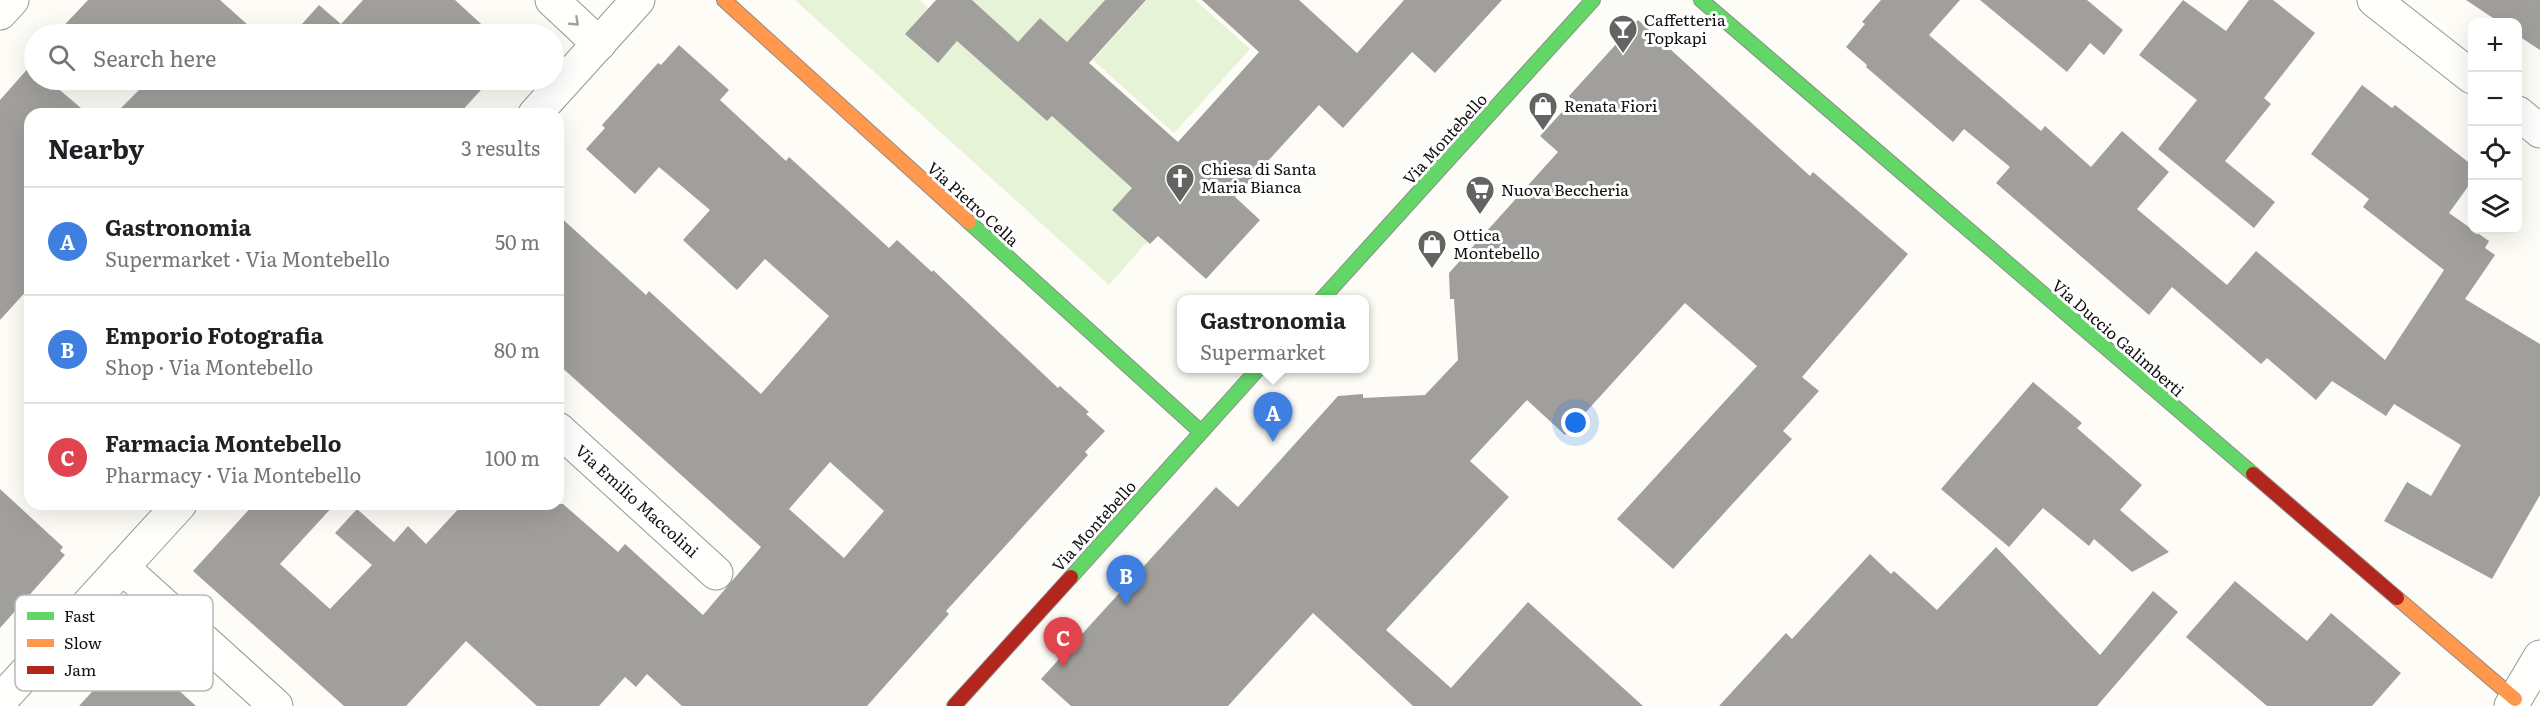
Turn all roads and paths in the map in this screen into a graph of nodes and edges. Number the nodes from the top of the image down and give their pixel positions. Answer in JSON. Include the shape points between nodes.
{"nodes":[{"id":1,"x":12,"y":0,"type":"edge"},
{"id":2,"x":552,"y":0,"type":"edge"},
{"id":3,"x":638,"y":0,"type":"edge"},
{"id":4,"x":724,"y":0,"type":"edge"},
{"id":5,"x":1593,"y":0,"type":"edge"},
{"id":6,"x":1701,"y":0,"type":"edge"},
{"id":7,"x":2374,"y":0,"type":"edge"},
{"id":8,"x":0,"y":13,"type":"edge"},
{"id":9,"x":599,"y":44,"type":"junction"},
{"id":10,"x":2468,"y":74,"type":"edge"},
{"id":11,"x":564,"y":82,"type":"edge"},
{"id":12,"x":557,"y":90,"type":"edge"},
{"id":13,"x":540,"y":108,"type":"edge"},
{"id":14,"x":2522,"y":117,"type":"edge"},
{"id":15,"x":2540,"y":130,"type":"edge"},
{"id":16,"x":1326,"y":295,"type":"edge"},
{"id":17,"x":1255,"y":373,"type":"edge"},
{"id":18,"x":1201,"y":432,"type":"junction"},
{"id":19,"x":564,"y":434,"type":"edge"},
{"id":20,"x":174,"y":510,"type":"edge"},
{"id":21,"x":122,"y":567,"type":"junction"},
{"id":22,"x":716,"y":573,"type":"dead end"},
{"id":23,"x":97,"y":595,"type":"edge"},
{"id":24,"x":153,"y":595,"type":"edge"},
{"id":25,"x":213,"y":649,"type":"edge"},
{"id":26,"x":2540,"y":657,"type":"edge"},
{"id":27,"x":15,"y":685,"type":"edge"},
{"id":28,"x":0,"y":701,"type":"edge"},
{"id":29,"x":2513,"y":703,"type":"edge"},
{"id":30,"x":276,"y":706,"type":"edge"},
{"id":31,"x":954,"y":706,"type":"edge"}],
"edges":[{"from":1,"to":8,"type":"street"},
{"from":2,"to":9,"type":"street","one_way":true},
{"from":3,"to":9,"type":"street"},
{"from":4,"to":18,"type":"street","name":"Via Pietro Cella"},
{"from":5,"to":16,"type":"street","name":"Via Montebello"},
{"from":6,"to":29,"type":"street","name":"Via Duccio Galimberti"},
{"from":7,"to":10,"type":"street"},
{"from":9,"to":11,"type":"street"},
{"from":12,"to":13,"type":"street"},
{"from":14,"to":15,"type":"street"},
{"from":17,"to":18,"type":"street","name":"Via Montebello"},
{"from":18,"to":31,"type":"street","name":"Via Montebello"},
{"from":19,"to":22,"type":"street","name":"Via Emilio Maccolini"},
{"from":20,"to":21,"type":"street"},
{"from":21,"to":23,"type":"street"},
{"from":21,"to":24,"type":"street"},
{"from":25,"to":30,"type":"street"},
{"from":26,"to":29,"type":"street"},
{"from":27,"to":28,"type":"street"}]}
